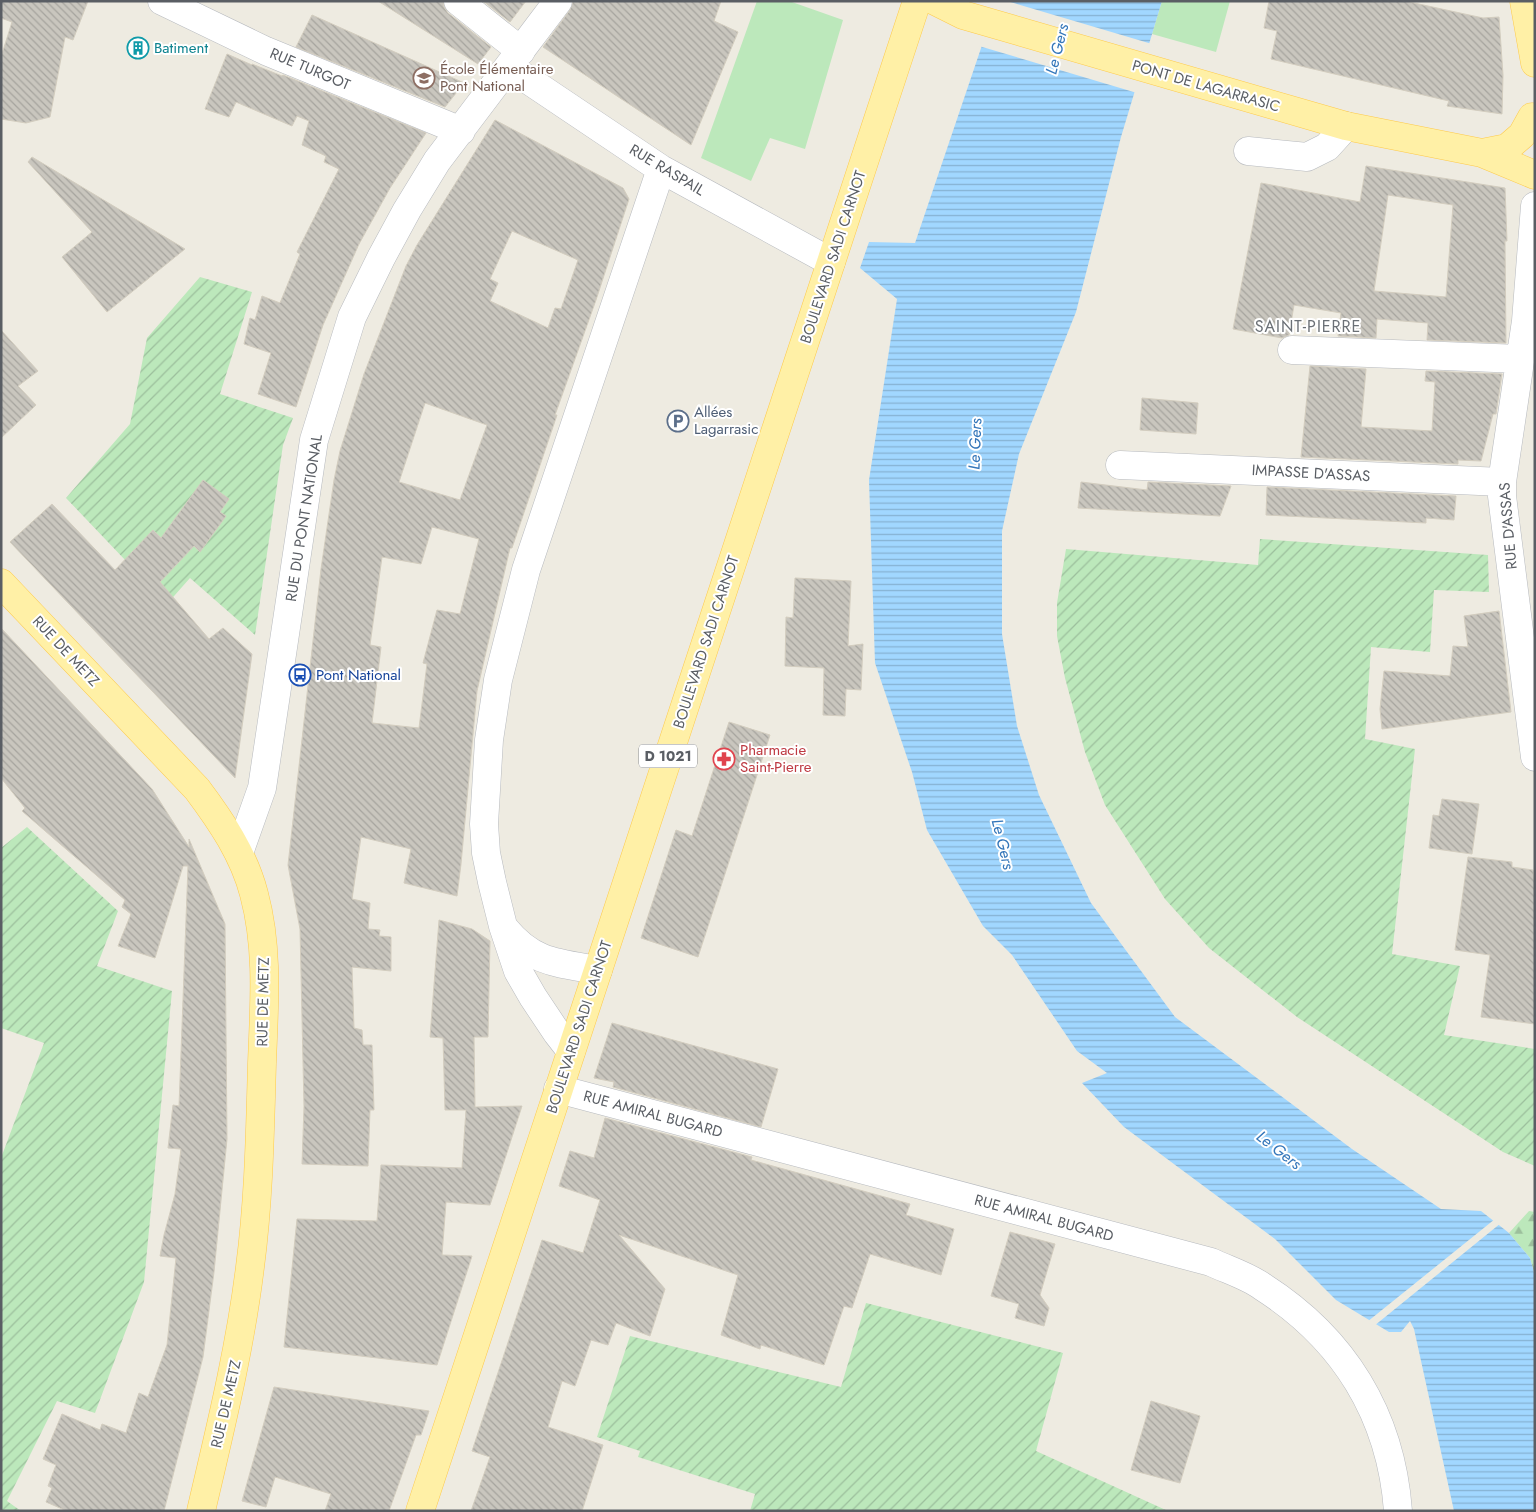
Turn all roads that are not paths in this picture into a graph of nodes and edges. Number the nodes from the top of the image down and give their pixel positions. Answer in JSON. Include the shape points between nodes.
{"nodes":[{"id":1,"x":162,"y":1,"type":"edge"},
{"id":2,"x":458,"y":1,"type":"edge"},
{"id":3,"x":558,"y":1,"type":"edge"},
{"id":4,"x":917,"y":1,"type":"edge"},
{"id":5,"x":935,"y":1,"type":"edge"},
{"id":6,"x":1524,"y":1,"type":"edge"},
{"id":7,"x":515,"y":59,"type":"junction"},
{"id":8,"x":1535,"y":63,"type":"edge"},
{"id":9,"x":1533,"y":111,"type":"edge"},
{"id":10,"x":1346,"y":126,"type":"junction"},
{"id":11,"x":460,"y":131,"type":"junction"},
{"id":12,"x":1535,"y":150,"type":"edge"},
{"id":13,"x":1248,"y":151,"type":"dead end"},
{"id":14,"x":1482,"y":153,"type":"junction"},
{"id":15,"x":661,"y":169,"type":"junction"},
{"id":16,"x":1535,"y":176,"type":"edge"},
{"id":17,"x":1535,"y":206,"type":"edge"},
{"id":18,"x":831,"y":262,"type":"junction"},
{"id":19,"x":1531,"y":321,"type":"edge"},
{"id":20,"x":1292,"y":350,"type":"dead end"},
{"id":21,"x":1520,"y":359,"type":"junction"},
{"id":22,"x":1120,"y":465,"type":"dead end"},
{"id":23,"x":1502,"y":482,"type":"junction"},
{"id":24,"x":1,"y":583,"type":"edge"},
{"id":25,"x":1535,"y":757,"type":"edge"},
{"id":26,"x":239,"y":853,"type":"junction"},
{"id":27,"x":503,"y":926,"type":"junction"},
{"id":28,"x":598,"y":970,"type":"junction"},
{"id":29,"x":571,"y":1050,"type":"junction"},
{"id":30,"x":558,"y":1089,"type":"junction"},
{"id":31,"x":202,"y":1511,"type":"edge"},
{"id":32,"x":420,"y":1511,"type":"edge"},
{"id":33,"x":1398,"y":1511,"type":"edge"}],
"edges":[{"from":1,"to":11,"type":"street","name":"RUE TURGOT","via":[[266,51]]},
{"from":2,"to":7,"type":"street","name":"RUE RASPAIL"},
{"from":3,"to":7,"type":"street","name":"RUE DU PONT NATIONAL"},
{"from":4,"to":18,"type":"main road","name":"BOULEVARD SADI CARNOT","number":"D 1021"},
{"from":5,"to":10,"type":"main road","name":"PONT DE LAGARRASIC","via":[[963,15]]},
{"from":6,"to":8,"type":"main road"},
{"from":7,"to":11,"type":"street","name":"RUE DU PONT NATIONAL"},
{"from":7,"to":15,"type":"street","name":"RUE RASPAIL"},
{"from":9,"to":12,"type":"main road"},
{"from":9,"to":14,"type":"main road","name":"PONT DE LAGARRASIC","via":[[1522,135],[1507,148]]},
{"from":10,"to":13,"type":"street","via":[[1327,147],[1307,157]]},
{"from":10,"to":14,"type":"main road","name":"PONT DE LAGARRASIC"},
{"from":11,"to":26,"type":"street","name":"RUE DU PONT NATIONAL","via":[[407,210],[352,317],[314,440],[262,788]]},
{"from":14,"to":16,"type":"main road","name":"PONT DE LAGARRASIC"},
{"from":15,"to":18,"type":"street","name":"RUE RASPAIL"},
{"from":15,"to":27,"type":"street","via":[[526,570],[498,680],[489,740],[484,824],[486,853]]},
{"from":17,"to":19,"type":"street","name":"RUE D'ASSAS"},
{"from":18,"to":28,"type":"main road","name":"BOULEVARD SADI CARNOT","number":"D 1021"},
{"from":19,"to":21,"type":"street","name":"RUE D'ASSAS"},
{"from":20,"to":21,"type":"street"},
{"from":21,"to":23,"type":"street","name":"RUE D'ASSAS"},
{"from":22,"to":23,"type":"street","name":"IMPASSE D'ASSAS"},
{"from":23,"to":25,"type":"street","name":"RUE D'ASSAS"},
{"from":24,"to":26,"type":"main road","name":"RUE DE METZ","via":[[197,789]]},
{"from":26,"to":31,"type":"main road","name":"RUE DE METZ","via":[[261,921],[265,964],[258,1177],[238,1349]]},
{"from":27,"to":28,"type":"street","via":[[533,955]]},
{"from":27,"to":29,"type":"street","via":[[518,971]]},
{"from":28,"to":29,"type":"main road","name":"BOULEVARD SADI CARNOT","number":"D 1021"},
{"from":29,"to":30,"type":"main road","name":"BOULEVARD SADI CARNOT","number":"D 1021"},
{"from":30,"to":32,"type":"main road","name":"BOULEVARD SADI CARNOT","number":"D 1021"},
{"from":30,"to":33,"type":"street","name":"RUE AMIRAL BUGARD","via":[[1211,1262],[1262,1286],[1303,1315],[1336,1350],[1368,1398],[1387,1445]]}]}
